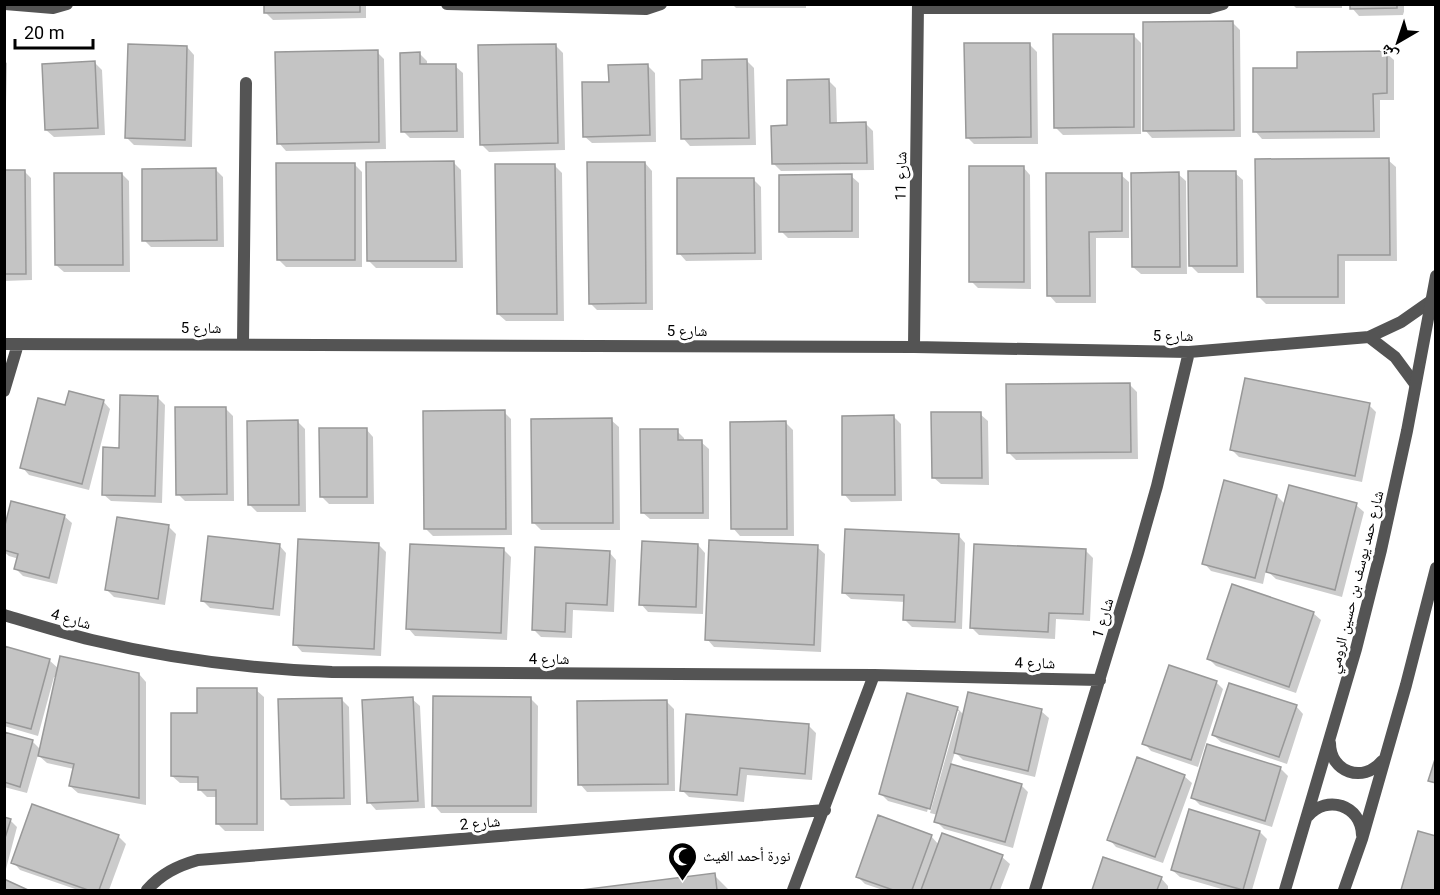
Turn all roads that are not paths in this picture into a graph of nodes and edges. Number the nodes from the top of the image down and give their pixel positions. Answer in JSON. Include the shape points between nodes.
{"nodes":[{"id":1,"x":5,"y":4,"type":"edge"},
{"id":2,"x":67,"y":4,"type":"edge"},
{"id":3,"x":447,"y":4,"type":"edge"},
{"id":4,"x":661,"y":4,"type":"edge"},
{"id":5,"x":1223,"y":4,"type":"edge"},
{"id":6,"x":918,"y":6,"type":"edge"},
{"id":7,"x":246,"y":83,"type":"dead end"},
{"id":8,"x":1436,"y":276,"type":"edge"},
{"id":9,"x":1431,"y":301,"type":"junction"},
{"id":10,"x":1369,"y":337,"type":"junction"},
{"id":11,"x":243,"y":343,"type":"junction"},
{"id":12,"x":4,"y":344,"type":"edge"},
{"id":13,"x":18,"y":344,"type":"junction"},
{"id":14,"x":914,"y":347,"type":"junction"},
{"id":15,"x":1189,"y":352,"type":"junction"},
{"id":16,"x":1416,"y":384,"type":"junction"},
{"id":17,"x":4,"y":391,"type":"edge"},
{"id":18,"x":1436,"y":568,"type":"edge"},
{"id":19,"x":4,"y":615,"type":"edge"},
{"id":20,"x":874,"y":675,"type":"junction"},
{"id":21,"x":1100,"y":680,"type":"junction"},
{"id":22,"x":1330,"y":738,"type":"junction"},
{"id":23,"x":1384,"y":759,"type":"junction"},
{"id":24,"x":825,"y":810,"type":"junction"},
{"id":25,"x":1308,"y":816,"type":"junction"},
{"id":26,"x":1362,"y":839,"type":"junction"},
{"id":27,"x":147,"y":891,"type":"edge"},
{"id":28,"x":793,"y":891,"type":"edge"},
{"id":29,"x":1035,"y":891,"type":"edge"},
{"id":30,"x":1285,"y":891,"type":"edge"},
{"id":31,"x":1344,"y":891,"type":"edge"}],
"edges":[{"from":1,"to":2,"type":"street","via":[[52,8]]},
{"from":3,"to":4,"type":"street","via":[[646,9]]},
{"from":5,"to":6,"type":"street","via":[[1209,8]]},
{"from":6,"to":14,"type":"street","name":"شارع 11"},
{"from":7,"to":11,"type":"street"},
{"from":8,"to":9,"type":"street","name":"شارع حمد يوسف بن حسين الرومي"},
{"from":9,"to":10,"type":"street","name":"شارع 5","via":[[1401,322]]},
{"from":9,"to":16,"type":"street","name":"شارع حمد يوسف بن حسين الرومي"},
{"from":10,"to":15,"type":"street","name":"شارع 5"},
{"from":10,"to":16,"type":"street","via":[[1395,357]]},
{"from":11,"to":13,"type":"street","name":"شارع 5"},
{"from":11,"to":14,"type":"street","name":"شارع 5"},
{"from":12,"to":13,"type":"street","name":"شارع 5"},
{"from":13,"to":17,"type":"street"},
{"from":14,"to":15,"type":"street","name":"شارع 5"},
{"from":15,"to":21,"type":"street","name":"شارع 1","via":[[1157,486]]},
{"from":16,"to":22,"type":"street","name":"شارع حمد يوسف بن حسين الرومي","via":[[1381,550]]},
{"from":18,"to":23,"type":"street"},
{"from":19,"to":20,"type":"street","name":"شارع 4","via":[[142,651],[279,670]]},
{"from":20,"to":21,"type":"street","name":"شارع 4"},
{"from":20,"to":24,"type":"street"},
{"from":21,"to":29,"type":"street","name":"شارع 1"},
{"from":22,"to":23,"type":"street","via":[[1332,757],[1346,771],[1370,772]]},
{"from":22,"to":25,"type":"street","name":"شارع حمد يوسف بن حسين الرومي"},
{"from":23,"to":26,"type":"street"},
{"from":24,"to":27,"type":"street","name":"شارع 2","via":[[198,860],[177,866]]},
{"from":24,"to":28,"type":"street"},
{"from":25,"to":26,"type":"street","via":[[1324,805],[1343,806],[1358,819]]},
{"from":25,"to":30,"type":"street","name":"شارع حمد يوسف بن حسين الرومي"},
{"from":26,"to":31,"type":"street"}]}
